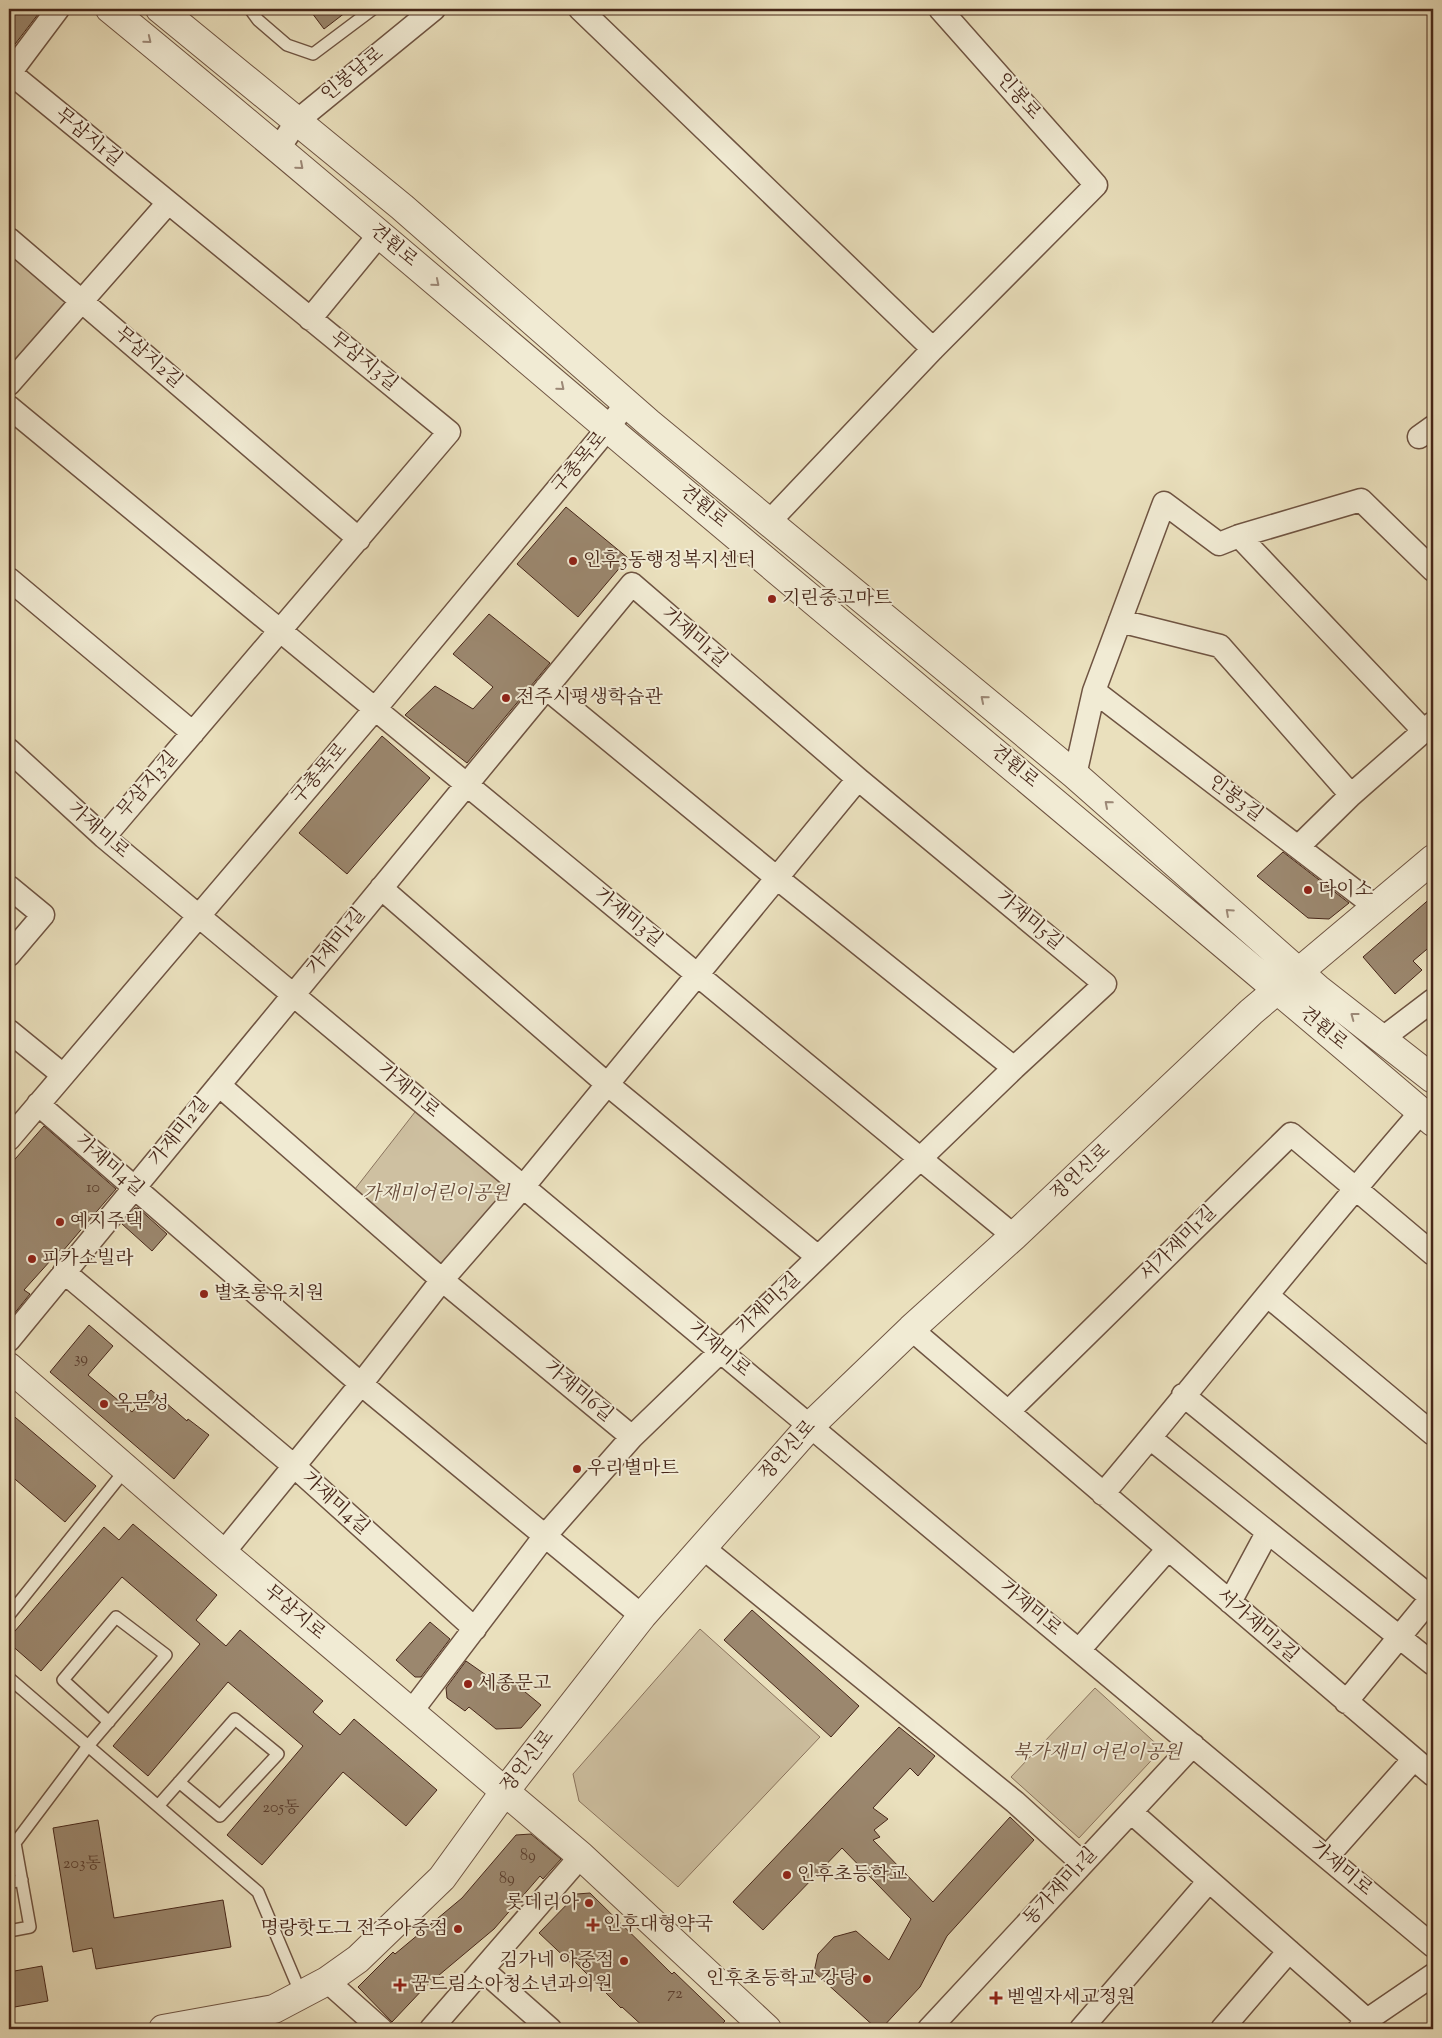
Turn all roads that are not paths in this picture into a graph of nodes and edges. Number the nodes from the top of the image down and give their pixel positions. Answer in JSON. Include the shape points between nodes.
{"nodes":[{"id":1,"x":58,"y":9,"type":"edge"},
{"id":2,"x":110,"y":9,"type":"edge"},
{"id":3,"x":160,"y":9,"type":"edge"},
{"id":4,"x":250,"y":9,"type":"edge"},
{"id":5,"x":373,"y":9,"type":"edge"},
{"id":6,"x":434,"y":9,"type":"edge"},
{"id":7,"x":580,"y":9,"type":"edge"},
{"id":8,"x":940,"y":9,"type":"edge"},
{"id":9,"x":9,"y":73,"type":"edge"},
{"id":10,"x":297,"y":121,"type":"junction"},
{"id":11,"x":279,"y":148,"type":"junction"},
{"id":12,"x":168,"y":202,"type":"junction"},
{"id":13,"x":379,"y":235,"type":"junction"},
{"id":14,"x":9,"y":239,"type":"edge"},
{"id":15,"x":81,"y":301,"type":"junction"},
{"id":16,"x":310,"y":319,"type":"junction"},
{"id":17,"x":933,"y":349,"type":"junction"},
{"id":18,"x":9,"y":384,"type":"edge"},
{"id":19,"x":626,"y":403,"type":"junction"},
{"id":20,"x":9,"y":407,"type":"edge"},
{"id":21,"x":609,"y":427,"type":"junction"},
{"id":22,"x":770,"y":521,"type":"junction"},
{"id":23,"x":1239,"y":536,"type":"junction"},
{"id":24,"x":359,"y":539,"type":"junction"},
{"id":25,"x":1433,"y":570,"type":"edge"},
{"id":26,"x":9,"y":579,"type":"edge"},
{"id":27,"x":1120,"y":621,"type":"junction"},
{"id":28,"x":281,"y":632,"type":"junction"},
{"id":29,"x":546,"y":688,"type":"junction"},
{"id":30,"x":1094,"y":691,"type":"junction"},
{"id":31,"x":375,"y":709,"type":"junction"},
{"id":32,"x":1428,"y":727,"type":"edge"},
{"id":33,"x":193,"y":733,"type":"junction"},
{"id":34,"x":9,"y":750,"type":"edge"},
{"id":35,"x":1074,"y":775,"type":"junction"},
{"id":36,"x":858,"y":779,"type":"junction"},
{"id":37,"x":466,"y":785,"type":"junction"},
{"id":38,"x":1351,"y":795,"type":"junction"},
{"id":39,"x":104,"y":837,"type":"junction"},
{"id":40,"x":1298,"y":847,"type":"junction"},
{"id":41,"x":1433,"y":858,"type":"edge"},
{"id":42,"x":777,"y":878,"type":"junction"},
{"id":43,"x":9,"y":886,"type":"edge"},
{"id":44,"x":381,"y":888,"type":"junction"},
{"id":45,"x":1376,"y":907,"type":"junction"},
{"id":46,"x":198,"y":916,"type":"junction"},
{"id":47,"x":9,"y":955,"type":"edge"},
{"id":48,"x":1299,"y":972,"type":"junction"},
{"id":49,"x":697,"y":975,"type":"junction"},
{"id":50,"x":1277,"y":990,"type":"junction"},
{"id":51,"x":293,"y":995,"type":"junction"},
{"id":52,"x":1433,"y":1000,"type":"edge"},
{"id":53,"x":9,"y":1031,"type":"edge"},
{"id":54,"x":1383,"y":1038,"type":"junction"},
{"id":55,"x":1014,"y":1068,"type":"junction"},
{"id":56,"x":63,"y":1075,"type":"junction"},
{"id":57,"x":1433,"y":1079,"type":"edge"},
{"id":58,"x":607,"y":1084,"type":"junction"},
{"id":59,"x":219,"y":1085,"type":"junction"},
{"id":60,"x":38,"y":1104,"type":"junction"},
{"id":61,"x":1427,"y":1117,"type":"edge"},
{"id":62,"x":9,"y":1139,"type":"edge"},
{"id":63,"x":920,"y":1158,"type":"junction"},
{"id":64,"x":523,"y":1187,"type":"junction"},
{"id":65,"x":134,"y":1188,"type":"junction"},
{"id":66,"x":1355,"y":1188,"type":"junction"},
{"id":67,"x":1014,"y":1236,"type":"junction"},
{"id":68,"x":1433,"y":1254,"type":"edge"},
{"id":69,"x":818,"y":1257,"type":"junction"},
{"id":70,"x":64,"y":1272,"type":"junction"},
{"id":71,"x":442,"y":1280,"type":"junction"},
{"id":72,"x":1268,"y":1296,"type":"junction"},
{"id":73,"x":911,"y":1329,"type":"junction"},
{"id":74,"x":9,"y":1340,"type":"edge"},
{"id":75,"x":720,"y":1351,"type":"junction"},
{"id":76,"x":9,"y":1367,"type":"edge"},
{"id":77,"x":360,"y":1384,"type":"junction"},
{"id":78,"x":1183,"y":1395,"type":"junction"},
{"id":79,"x":1008,"y":1412,"type":"junction"},
{"id":80,"x":810,"y":1426,"type":"junction"},
{"id":81,"x":1433,"y":1434,"type":"edge"},
{"id":82,"x":632,"y":1437,"type":"junction"},
{"id":83,"x":1150,"y":1438,"type":"junction"},
{"id":84,"x":294,"y":1466,"type":"junction"},
{"id":85,"x":126,"y":1469,"type":"junction"},
{"id":86,"x":1103,"y":1494,"type":"junction"},
{"id":87,"x":1267,"y":1533,"type":"junction"},
{"id":88,"x":544,"y":1537,"type":"junction"},
{"id":89,"x":702,"y":1547,"type":"junction"},
{"id":90,"x":1168,"y":1550,"type":"junction"},
{"id":91,"x":223,"y":1553,"type":"junction"},
{"id":92,"x":1433,"y":1598,"type":"edge"},
{"id":93,"x":1230,"y":1602,"type":"junction"},
{"id":94,"x":9,"y":1615,"type":"edge"},
{"id":95,"x":642,"y":1616,"type":"junction"},
{"id":96,"x":475,"y":1629,"type":"junction"},
{"id":97,"x":1400,"y":1637,"type":"junction"},
{"id":98,"x":1079,"y":1650,"type":"junction"},
{"id":99,"x":1433,"y":1664,"type":"edge"},
{"id":100,"x":9,"y":1678,"type":"edge"},
{"id":101,"x":1346,"y":1702,"type":"junction"},
{"id":102,"x":411,"y":1712,"type":"junction"},
{"id":103,"x":109,"y":1722,"type":"junction"},
{"id":104,"x":1193,"y":1745,"type":"junction"},
{"id":105,"x":88,"y":1746,"type":"junction"},
{"id":106,"x":1413,"y":1760,"type":"junction"},
{"id":107,"x":1433,"y":1775,"type":"edge"},
{"id":108,"x":179,"y":1782,"type":"junction"},
{"id":109,"x":505,"y":1791,"type":"junction"},
{"id":110,"x":158,"y":1806,"type":"junction"},
{"id":111,"x":1131,"y":1812,"type":"junction"},
{"id":112,"x":581,"y":1856,"type":"junction"},
{"id":113,"x":1327,"y":1857,"type":"junction"},
{"id":114,"x":1082,"y":1863,"type":"junction"},
{"id":115,"x":22,"y":1880,"type":"junction"},
{"id":116,"x":1208,"y":1881,"type":"junction"},
{"id":117,"x":9,"y":1883,"type":"edge"},
{"id":118,"x":9,"y":1931,"type":"edge"},
{"id":119,"x":1433,"y":1946,"type":"edge"},
{"id":120,"x":1289,"y":1951,"type":"junction"},
{"id":121,"x":483,"y":1970,"type":"junction"},
{"id":122,"x":1433,"y":1975,"type":"edge"},
{"id":123,"x":327,"y":1981,"type":"junction"},
{"id":124,"x":302,"y":1994,"type":"junction"},
{"id":125,"x":1363,"y":2025,"type":"edge"},
{"id":126,"x":163,"y":2029,"type":"edge"},
{"id":127,"x":381,"y":2029,"type":"edge"},
{"id":128,"x":431,"y":2029,"type":"edge"},
{"id":129,"x":550,"y":2029,"type":"edge"},
{"id":130,"x":767,"y":2029,"type":"edge"},
{"id":131,"x":929,"y":2029,"type":"edge"},
{"id":132,"x":1081,"y":2029,"type":"edge"},
{"id":133,"x":1222,"y":2029,"type":"edge"}],
"edges":[{"from":1,"to":9,"type":"street"},
{"from":2,"to":11,"type":"street","name":"견훤로","one_way":true},
{"from":3,"to":10,"type":"street","name":"견훤로"},
{"from":4,"to":5,"type":"lane","via":[[288,45],[313,54]]},
{"from":6,"to":10,"type":"street","name":"인봉남로"},
{"from":7,"to":17,"type":"street"},
{"from":8,"to":17,"type":"street","name":"인봉로","via":[[1096,185]]},
{"from":9,"to":12,"type":"street","name":"무삼지1길"},
{"from":10,"to":11,"type":"street","name":"인봉남로"},
{"from":10,"to":19,"type":"street","name":"견훤로","via":[[402,207]]},
{"from":11,"to":13,"type":"street","name":"견훤로","one_way":true},
{"from":12,"to":15,"type":"street"},
{"from":12,"to":16,"type":"street","name":"무삼지3길"},
{"from":13,"to":16,"type":"street"},
{"from":13,"to":21,"type":"street","name":"견훤로","one_way":true},
{"from":14,"to":15,"type":"street","name":"무삼지2길"},
{"from":15,"to":18,"type":"street"},
{"from":15,"to":24,"type":"street","name":"무삼지2길"},
{"from":16,"to":24,"type":"street","name":"무삼지3길","via":[[449,432]]},
{"from":17,"to":22,"type":"street"},
{"from":19,"to":21,"type":"street","name":"구총목로"},
{"from":19,"to":22,"type":"street","name":"견훤로"},
{"from":20,"to":28,"type":"street"},
{"from":21,"to":31,"type":"street","name":"구총목로"},
{"from":21,"to":50,"type":"street","name":"견훤로"},
{"from":35,"to":22,"type":"street","name":"견훤로","one_way":true},
{"from":23,"to":25,"type":"street","via":[[1361,500]]},
{"from":23,"to":27,"type":"street","via":[[1219,544],[1164,503]]},
{"from":23,"to":32,"type":"street"},
{"from":24,"to":28,"type":"street","name":"무삼지3길"},
{"from":26,"to":33,"type":"street","name":"무삼지3길"},
{"from":27,"to":30,"type":"street"},
{"from":27,"to":38,"type":"street","via":[[1220,646]]},
{"from":28,"to":31,"type":"street"},
{"from":28,"to":33,"type":"street","name":"무삼지3길"},
{"from":29,"to":36,"type":"street","name":"가재미1길","via":[[632,584]]},
{"from":29,"to":37,"type":"street","name":"가재미1길"},
{"from":29,"to":42,"type":"street"},
{"from":30,"to":35,"type":"street"},
{"from":30,"to":40,"type":"street","name":"인봉3길"},
{"from":31,"to":37,"type":"street"},
{"from":31,"to":46,"type":"street","name":"구총목로"},
{"from":32,"to":38,"type":"street"},
{"from":33,"to":39,"type":"street","name":"무삼지3길"},
{"from":34,"to":39,"type":"street","name":"가재미로"},
{"from":48,"to":35,"type":"street","name":"견훤로","one_way":true},
{"from":36,"to":42,"type":"street"},
{"from":36,"to":55,"type":"street","name":"가재미5길","via":[[1104,984]]},
{"from":37,"to":44,"type":"street","name":"가재미1길"},
{"from":37,"to":49,"type":"street","name":"가재미3길"},
{"from":38,"to":40,"type":"street"},
{"from":39,"to":46,"type":"street","name":"가재미로"},
{"from":40,"to":45,"type":"street","name":"인봉3길"},
{"from":41,"to":45,"type":"street","name":"정언신로"},
{"from":42,"to":49,"type":"street"},
{"from":42,"to":55,"type":"street"},
{"from":43,"to":47,"type":"street","via":[[43,915]]},
{"from":44,"to":51,"type":"street","name":"가재미1길"},
{"from":44,"to":58,"type":"street"},
{"from":45,"to":48,"type":"street","name":"정언신로"},
{"from":46,"to":51,"type":"street","name":"가재미로"},
{"from":46,"to":56,"type":"street","name":"구총목로"},
{"from":48,"to":50,"type":"street","name":"정언신로"},
{"from":54,"to":48,"type":"street","name":"견훤로","one_way":true},
{"from":49,"to":58,"type":"street"},
{"from":49,"to":63,"type":"street","name":"가재미3길"},
{"from":50,"to":61,"type":"street","name":"견훤로"},
{"from":50,"to":67,"type":"street","name":"정언신로"},
{"from":51,"to":59,"type":"street","name":"가재미2길"},
{"from":51,"to":64,"type":"street","name":"가재미로"},
{"from":52,"to":54,"type":"street"},
{"from":53,"to":56,"type":"street"},
{"from":54,"to":57,"type":"street","name":"견훤로"},
{"from":55,"to":63,"type":"street","name":"가재미5길"},
{"from":56,"to":60,"type":"street","name":"구총목로"},
{"from":58,"to":64,"type":"street"},
{"from":58,"to":69,"type":"street","name":"가재미5길"},
{"from":59,"to":65,"type":"street","name":"가재미2길"},
{"from":59,"to":71,"type":"street","name":"가재미2길"},
{"from":60,"to":62,"type":"street","name":"구총목로"},
{"from":60,"to":65,"type":"street","name":"가재미4길"},
{"from":61,"to":66,"type":"street"},
{"from":63,"to":67,"type":"street"},
{"from":63,"to":69,"type":"street","name":"가재미5길"},
{"from":64,"to":71,"type":"street","name":"가재미4길"},
{"from":64,"to":75,"type":"street","name":"가재미로"},
{"from":65,"to":70,"type":"street","name":"가재미2길"},
{"from":65,"to":77,"type":"street","name":"가재미4길"},
{"from":66,"to":68,"type":"street","name":"서가재미1길"},
{"from":66,"to":72,"type":"street"},
{"from":66,"to":79,"type":"street","name":"서가재미1길","via":[[1291,1134]]},
{"from":67,"to":73,"type":"street","name":"정언신로"},
{"from":69,"to":75,"type":"street","name":"가재미5길"},
{"from":70,"to":74,"type":"street","name":"가재미2길"},
{"from":70,"to":84,"type":"street","name":"가재미4길"},
{"from":71,"to":77,"type":"street","name":"가재미4길"},
{"from":71,"to":82,"type":"street","name":"가재미6길"},
{"from":72,"to":78,"type":"street"},
{"from":72,"to":81,"type":"street"},
{"from":73,"to":79,"type":"street"},
{"from":73,"to":80,"type":"street","name":"정언신로"},
{"from":75,"to":80,"type":"street","name":"가재미로"},
{"from":75,"to":82,"type":"street"},
{"from":76,"to":85,"type":"street","name":"무삼지로"},
{"from":77,"to":84,"type":"street","name":"가재미4길"},
{"from":77,"to":88,"type":"street","name":"가재미4길"},
{"from":78,"to":83,"type":"street"},
{"from":78,"to":92,"type":"street"},
{"from":79,"to":86,"type":"street"},
{"from":80,"to":89,"type":"street","name":"정언신로"},
{"from":80,"to":98,"type":"street","name":"가재미로"},
{"from":82,"to":88,"type":"street"},
{"from":83,"to":86,"type":"street"},
{"from":83,"to":87,"type":"street"},
{"from":84,"to":91,"type":"street","name":"가재미4길"},
{"from":84,"to":96,"type":"street","name":"가재미4길"},
{"from":85,"to":91,"type":"street","name":"무삼지로"},
{"from":85,"to":94,"type":"lane"},
{"from":86,"to":90,"type":"street"},
{"from":87,"to":93,"type":"street"},
{"from":87,"to":97,"type":"street"},
{"from":88,"to":95,"type":"street"},
{"from":88,"to":96,"type":"street"},
{"from":89,"to":95,"type":"street","name":"정언신로"},
{"from":89,"to":114,"type":"street","via":[[1015,1802]]},
{"from":90,"to":93,"type":"street","name":"서가재미2길"},
{"from":90,"to":98,"type":"street"},
{"from":91,"to":102,"type":"street","name":"무삼지로"},
{"from":92,"to":97,"type":"street"},
{"from":93,"to":101,"type":"street","name":"서가재미2길"},
{"from":95,"to":109,"type":"street","name":"정언신로"},
{"from":96,"to":102,"type":"street"},
{"from":97,"to":99,"type":"street"},
{"from":97,"to":101,"type":"street"},
{"from":98,"to":104,"type":"street","name":"가재미로"},
{"from":100,"to":105,"type":"lane"},
{"from":101,"to":106,"type":"street","name":"서가재미2길"},
{"from":102,"to":109,"type":"street","name":"무삼지로"},
{"from":103,"to":103,"type":"lane","via":[[166,1655],[116,1617],[63,1680]]},
{"from":103,"to":105,"type":"lane"},
{"from":104,"to":111,"type":"street","name":"동가재미1길"},
{"from":104,"to":113,"type":"street","name":"가재미로"},
{"from":105,"to":110,"type":"lane"},
{"from":105,"to":115,"type":"lane","via":[[15,1843]]},
{"from":106,"to":107,"type":"street","name":"서가재미2길"},
{"from":106,"to":113,"type":"street"},
{"from":108,"to":108,"type":"lane","via":[[235,1719],[278,1754],[220,1816]]},
{"from":108,"to":110,"type":"lane"},
{"from":109,"to":112,"type":"street","name":"무삼지로"},
{"from":109,"to":123,"type":"street","name":"정언신로","via":[[442,1878],[358,1959]]},
{"from":110,"to":124,"type":"lane","via":[[258,1892]]},
{"from":111,"to":114,"type":"street","name":"동가재미1길"},
{"from":111,"to":116,"type":"street"},
{"from":112,"to":121,"type":"street"},
{"from":112,"to":130,"type":"street","name":"무삼지로"},
{"from":113,"to":119,"type":"street","name":"가재미로"},
{"from":114,"to":131,"type":"street","name":"동가재미1길"},
{"from":115,"to":117,"type":"lane"},
{"from":115,"to":118,"type":"lane","via":[[30,1927]]},
{"from":116,"to":120,"type":"street"},
{"from":116,"to":132,"type":"street"},
{"from":120,"to":125,"type":"street"},
{"from":120,"to":133,"type":"street"},
{"from":121,"to":128,"type":"street"},
{"from":121,"to":129,"type":"street"},
{"from":122,"to":125,"type":"street"},
{"from":123,"to":124,"type":"street","name":"정언신로"},
{"from":123,"to":127,"type":"street"},
{"from":124,"to":126,"type":"street","name":"정언신로","via":[[274,2009]]}]}
